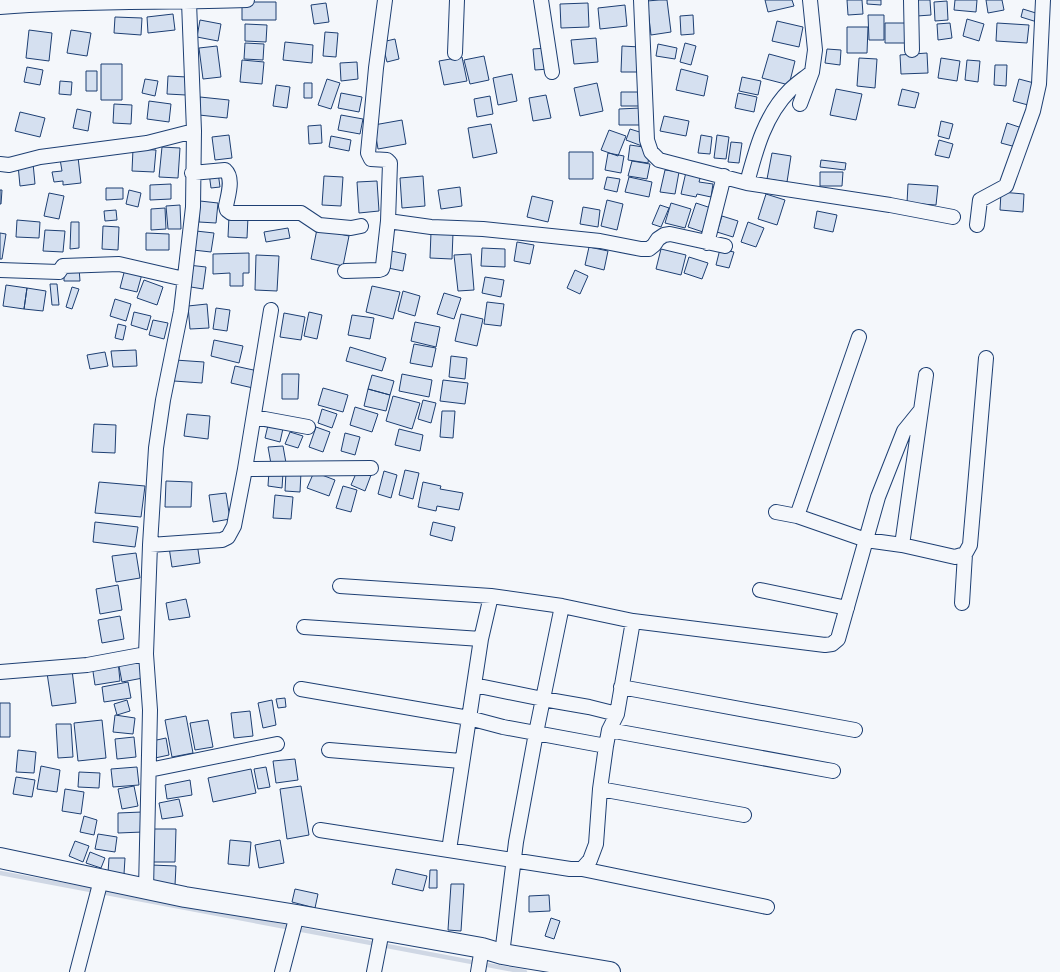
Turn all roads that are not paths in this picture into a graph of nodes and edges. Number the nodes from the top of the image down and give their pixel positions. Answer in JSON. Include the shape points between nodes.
{"nodes":[{"id":1,"x":247,"y":0,"type":"edge"},
{"id":2,"x":385,"y":0,"type":"edge"},
{"id":3,"x":457,"y":0,"type":"edge"},
{"id":4,"x":541,"y":0,"type":"edge"},
{"id":5,"x":641,"y":0,"type":"edge"},
{"id":6,"x":810,"y":0,"type":"edge"},
{"id":7,"x":911,"y":0,"type":"edge"},
{"id":8,"x":1043,"y":0,"type":"edge"},
{"id":9,"x":164,"y":1,"type":"edge"},
{"id":10,"x":189,"y":2,"type":"junction"},
{"id":11,"x":0,"y":7,"type":"edge"},
{"id":12,"x":912,"y":50,"type":"dead end"},
{"id":13,"x":455,"y":53,"type":"dead end"},
{"id":14,"x":552,"y":72,"type":"dead end"},
{"id":15,"x":812,"y":72,"type":"junction"},
{"id":16,"x":800,"y":104,"type":"dead end"},
{"id":17,"x":194,"y":131,"type":"junction"},
{"id":18,"x":0,"y":164,"type":"edge"},
{"id":19,"x":192,"y":173,"type":"junction"},
{"id":20,"x":724,"y":176,"type":"junction"},
{"id":21,"x":747,"y":182,"type":"junction"},
{"id":22,"x":953,"y":217,"type":"dead end"},
{"id":23,"x":388,"y":220,"type":"junction"},
{"id":24,"x":977,"y":225,"type":"dead end"},
{"id":25,"x":362,"y":226,"type":"dead end"},
{"id":26,"x":707,"y":243,"type":"junction"},
{"id":27,"x":725,"y":246,"type":"dead end"},
{"id":28,"x":0,"y":270,"type":"edge"},
{"id":29,"x":345,"y":271,"type":"dead end"},
{"id":30,"x":184,"y":279,"type":"junction"},
{"id":31,"x":271,"y":310,"type":"dead end"},
{"id":32,"x":859,"y":338,"type":"dead end"},
{"id":33,"x":986,"y":358,"type":"dead end"},
{"id":34,"x":926,"y":375,"type":"dead end"},
{"id":35,"x":921,"y":410,"type":"junction"},
{"id":36,"x":254,"y":417,"type":"junction"},
{"id":37,"x":308,"y":427,"type":"dead end"},
{"id":38,"x":371,"y":468,"type":"dead end"},
{"id":39,"x":245,"y":469,"type":"junction"},
{"id":40,"x":776,"y":512,"type":"dead end"},
{"id":41,"x":796,"y":516,"type":"junction"},
{"id":42,"x":866,"y":540,"type":"junction"},
{"id":43,"x":150,"y":545,"type":"junction"},
{"id":44,"x":902,"y":545,"type":"junction"},
{"id":45,"x":965,"y":554,"type":"junction"},
{"id":46,"x":340,"y":586,"type":"dead end"},
{"id":47,"x":760,"y":590,"type":"dead end"},
{"id":48,"x":491,"y":596,"type":"junction"},
{"id":49,"x":962,"y":603,"type":"dead end"},
{"id":50,"x":562,"y":606,"type":"junction"},
{"id":51,"x":847,"y":608,"type":"junction"},
{"id":52,"x":633,"y":621,"type":"junction"},
{"id":53,"x":304,"y":627,"type":"dead end"},
{"id":54,"x":481,"y":639,"type":"junction"},
{"id":55,"x":146,"y":654,"type":"junction"},
{"id":56,"x":0,"y":672,"type":"edge"},
{"id":57,"x":474,"y":685,"type":"junction"},
{"id":58,"x":621,"y":687,"type":"junction"},
{"id":59,"x":301,"y":689,"type":"dead end"},
{"id":60,"x":543,"y":699,"type":"junction"},
{"id":61,"x":617,"y":714,"type":"junction"},
{"id":62,"x":469,"y":718,"type":"junction"},
{"id":63,"x":609,"y":730,"type":"junction"},
{"id":64,"x":855,"y":730,"type":"dead end"},
{"id":65,"x":536,"y":733,"type":"junction"},
{"id":66,"x":277,"y":744,"type":"dead end"},
{"id":67,"x":606,"y":746,"type":"junction"},
{"id":68,"x":329,"y":750,"type":"dead end"},
{"id":69,"x":461,"y":761,"type":"junction"},
{"id":70,"x":149,"y":770,"type":"junction"},
{"id":71,"x":833,"y":771,"type":"dead end"},
{"id":72,"x":600,"y":789,"type":"junction"},
{"id":73,"x":744,"y":815,"type":"dead end"},
{"id":74,"x":320,"y":830,"type":"dead end"},
{"id":75,"x":448,"y":850,"type":"junction"},
{"id":76,"x":0,"y":858,"type":"edge"},
{"id":77,"x":514,"y":860,"type":"junction"},
{"id":78,"x":582,"y":869,"type":"junction"},
{"id":79,"x":100,"y":884,"type":"junction"},
{"id":80,"x":146,"y":889,"type":"junction"},
{"id":81,"x":767,"y":907,"type":"dead end"},
{"id":82,"x":296,"y":920,"type":"junction"},
{"id":83,"x":381,"y":936,"type":"junction"},
{"id":84,"x":482,"y":953,"type":"junction"},
{"id":85,"x":502,"y":954,"type":"junction"},
{"id":86,"x":582,"y":970,"type":"edge"},
{"id":87,"x":77,"y":972,"type":"edge"},
{"id":88,"x":282,"y":972,"type":"edge"},
{"id":89,"x":374,"y":972,"type":"edge"},
{"id":90,"x":478,"y":972,"type":"edge"},
{"id":91,"x":610,"y":972,"type":"edge"}],
"edges":[{"from":1,"to":10,"type":"street"},
{"from":2,"to":23,"type":"street","via":[[368,153],[371,159],[388,160],[390,163]]},
{"from":3,"to":13,"type":"street"},
{"from":4,"to":14,"type":"street"},
{"from":5,"to":20,"type":"street","via":[[647,140],[652,152],[659,160]]},
{"from":6,"to":15,"type":"street","via":[[815,50]]},
{"from":7,"to":12,"type":"street"},
{"from":8,"to":24,"type":"street","via":[[1039,84],[1034,111],[1006,186],[980,200]]},
{"from":9,"to":10,"type":"street"},
{"from":9,"to":11,"type":"street"},
{"from":10,"to":17,"type":"street"},
{"from":15,"to":16,"type":"street"},
{"from":15,"to":21,"type":"street","via":[[790,90],[774,110],[762,133]]},
{"from":17,"to":18,"type":"street","via":[[147,143],[40,157],[9,165]]},
{"from":17,"to":19,"type":"street"},
{"from":19,"to":25,"type":"street","via":[[225,170],[229,174],[226,206],[230,213],[302,213],[319,225],[351,228]]},
{"from":19,"to":30,"type":"street","via":[[193,207]]},
{"from":20,"to":21,"type":"street"},
{"from":20,"to":26,"type":"street"},
{"from":21,"to":22,"type":"street"},
{"from":23,"to":26,"type":"street","via":[[430,227],[483,229],[600,242],[641,249],[649,249],[658,239],[670,234]]},
{"from":23,"to":29,"type":"street","via":[[382,269]]},
{"from":26,"to":27,"type":"street"},
{"from":28,"to":30,"type":"street","via":[[59,272],[63,266],[119,264]]},
{"from":30,"to":43,"type":"street","via":[[156,448]]},
{"from":31,"to":36,"type":"street"},
{"from":32,"to":41,"type":"street"},
{"from":33,"to":45,"type":"street","via":[[970,545]]},
{"from":34,"to":35,"type":"street"},
{"from":35,"to":42,"type":"street","via":[[904,431],[878,497]]},
{"from":35,"to":44,"type":"street"},
{"from":36,"to":37,"type":"street"},
{"from":36,"to":39,"type":"street"},
{"from":38,"to":39,"type":"street"},
{"from":39,"to":43,"type":"street","via":[[234,526],[228,537],[222,540]]},
{"from":40,"to":41,"type":"street"},
{"from":41,"to":42,"type":"street"},
{"from":42,"to":44,"type":"street"},
{"from":42,"to":51,"type":"street"},
{"from":43,"to":55,"type":"street"},
{"from":44,"to":45,"type":"street","via":[[955,557]]},
{"from":45,"to":49,"type":"street"},
{"from":46,"to":48,"type":"street"},
{"from":47,"to":51,"type":"street"},
{"from":48,"to":50,"type":"street"},
{"from":48,"to":54,"type":"street"},
{"from":50,"to":52,"type":"street"},
{"from":50,"to":60,"type":"street"},
{"from":51,"to":52,"type":"street","via":[[838,639],[825,646]]},
{"from":52,"to":58,"type":"street"},
{"from":53,"to":54,"type":"street"},
{"from":54,"to":57,"type":"street"},
{"from":55,"to":56,"type":"street","via":[[87,665]]},
{"from":55,"to":70,"type":"street","via":[[150,710]]},
{"from":57,"to":60,"type":"street"},
{"from":57,"to":62,"type":"street"},
{"from":58,"to":61,"type":"street"},
{"from":58,"to":64,"type":"street"},
{"from":59,"to":62,"type":"street"},
{"from":60,"to":61,"type":"street"},
{"from":60,"to":65,"type":"street"},
{"from":61,"to":63,"type":"street"},
{"from":62,"to":65,"type":"street"},
{"from":62,"to":69,"type":"street"},
{"from":63,"to":67,"type":"street"},
{"from":63,"to":71,"type":"street"},
{"from":65,"to":67,"type":"street"},
{"from":65,"to":77,"type":"street"},
{"from":66,"to":70,"type":"street"},
{"from":67,"to":72,"type":"street"},
{"from":68,"to":69,"type":"street"},
{"from":69,"to":75,"type":"street"},
{"from":70,"to":80,"type":"street"},
{"from":72,"to":73,"type":"street"},
{"from":72,"to":78,"type":"street","via":[[596,844],[590,860]]},
{"from":74,"to":75,"type":"street"},
{"from":75,"to":77,"type":"street"},
{"from":76,"to":79,"type":"street"},
{"from":77,"to":78,"type":"street"},
{"from":77,"to":85,"type":"street"},
{"from":78,"to":81,"type":"street"},
{"from":79,"to":80,"type":"street"},
{"from":79,"to":87,"type":"street"},
{"from":80,"to":82,"type":"street"},
{"from":82,"to":83,"type":"street"},
{"from":82,"to":88,"type":"street"},
{"from":83,"to":84,"type":"street"},
{"from":83,"to":89,"type":"street"},
{"from":84,"to":85,"type":"street"},
{"from":84,"to":90,"type":"street"},
{"from":85,"to":86,"type":"street"},
{"from":86,"to":91,"type":"street"}]}
